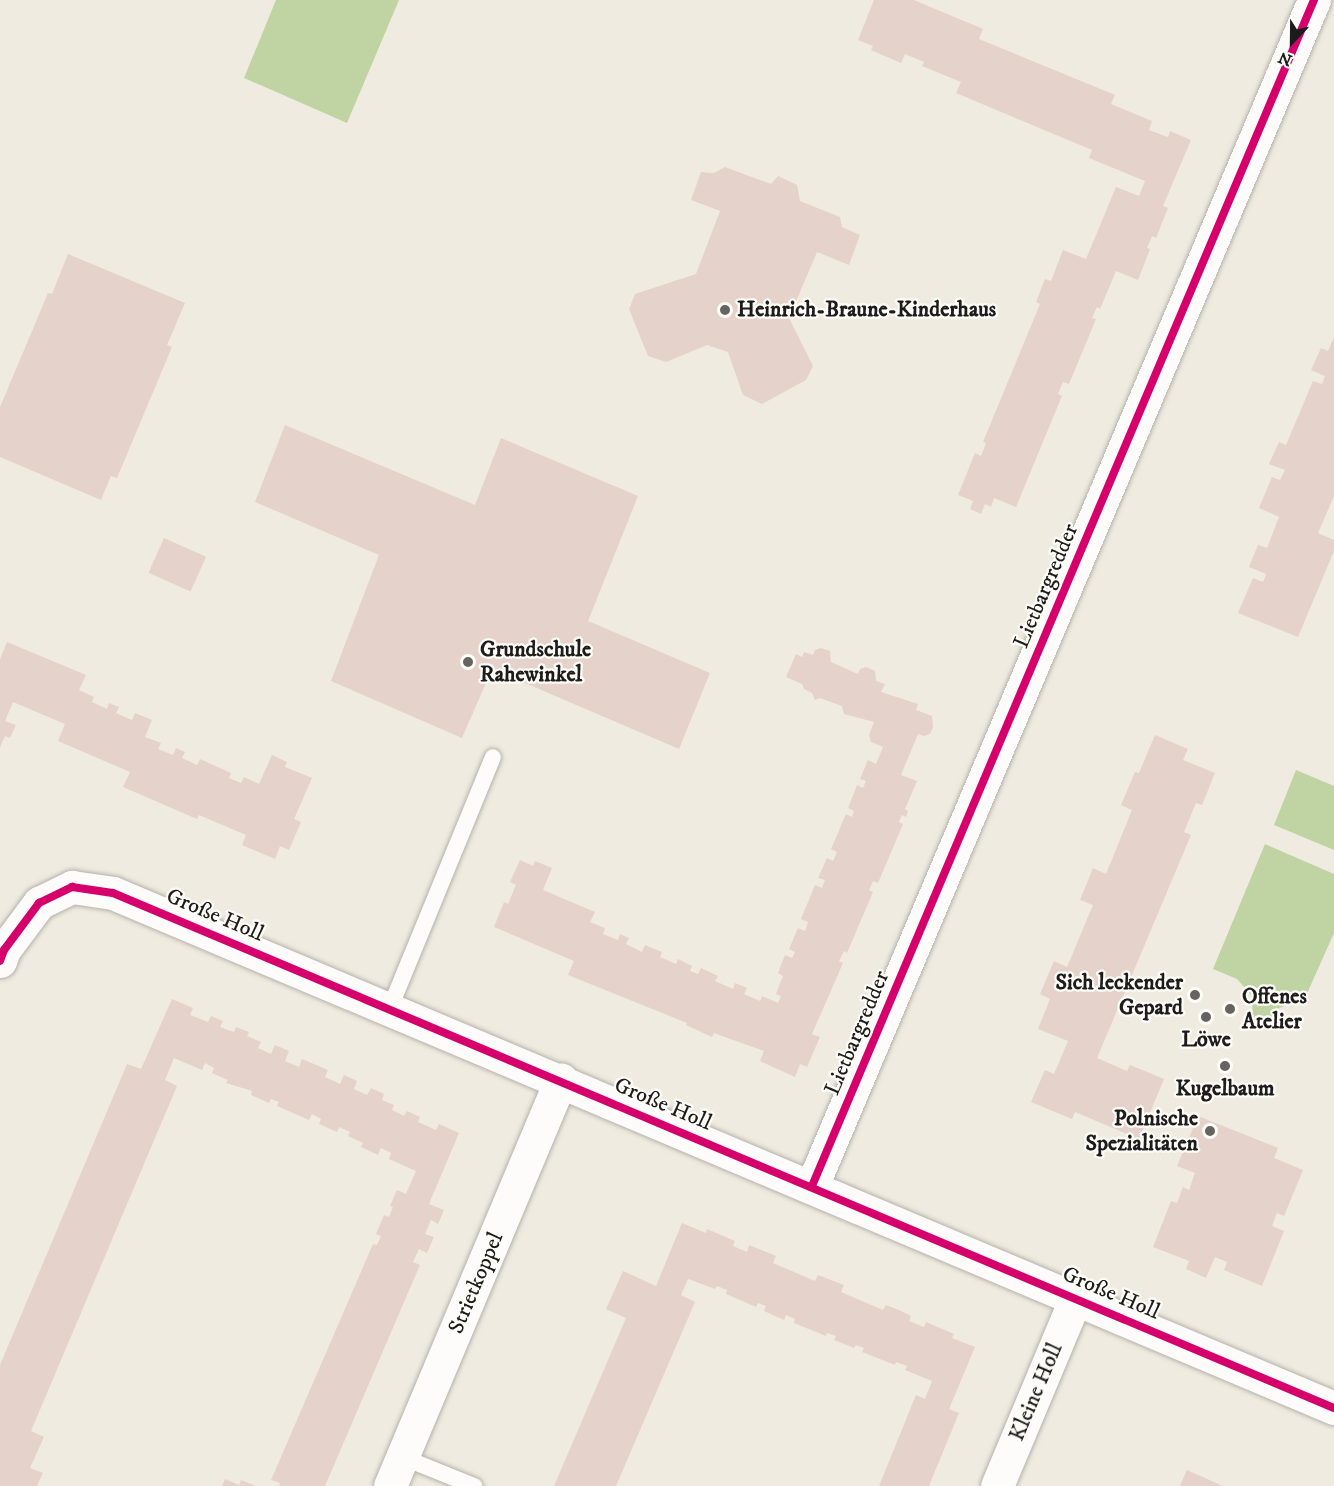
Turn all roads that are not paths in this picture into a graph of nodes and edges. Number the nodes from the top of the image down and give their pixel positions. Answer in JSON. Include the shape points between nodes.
{"nodes":[{"id":1,"x":1314,"y":0,"type":"edge"},
{"id":2,"x":493,"y":757,"type":"dead end"},
{"id":3,"x":0,"y":961,"type":"edge"},
{"id":4,"x":390,"y":1008,"type":"junction"},
{"id":5,"x":561,"y":1080,"type":"junction"},
{"id":6,"x":812,"y":1186,"type":"junction"},
{"id":7,"x":1076,"y":1297,"type":"junction"},
{"id":8,"x":1334,"y":1408,"type":"edge"},
{"id":9,"x":396,"y":1472,"type":"edge"},
{"id":10,"x":474,"y":1486,"type":"edge"},
{"id":11,"x":997,"y":1486,"type":"edge"}],
"edges":[{"from":1,"to":6,"type":"street","name":"Lietbargredder"},
{"from":2,"to":4,"type":"lane"},
{"from":3,"to":4,"type":"street","name":"Große Holl","via":[[39,903],[72,887],[113,893]]},
{"from":4,"to":5,"type":"street","name":"Große Holl"},
{"from":5,"to":6,"type":"street","name":"Große Holl"},
{"from":5,"to":9,"type":"street","name":"Strietkoppel"},
{"from":6,"to":7,"type":"street","name":"Große Holl"},
{"from":7,"to":8,"type":"street","name":"Große Holl"},
{"from":7,"to":11,"type":"street","name":"Kleine Holl"},
{"from":9,"to":10,"type":"lane"}]}
